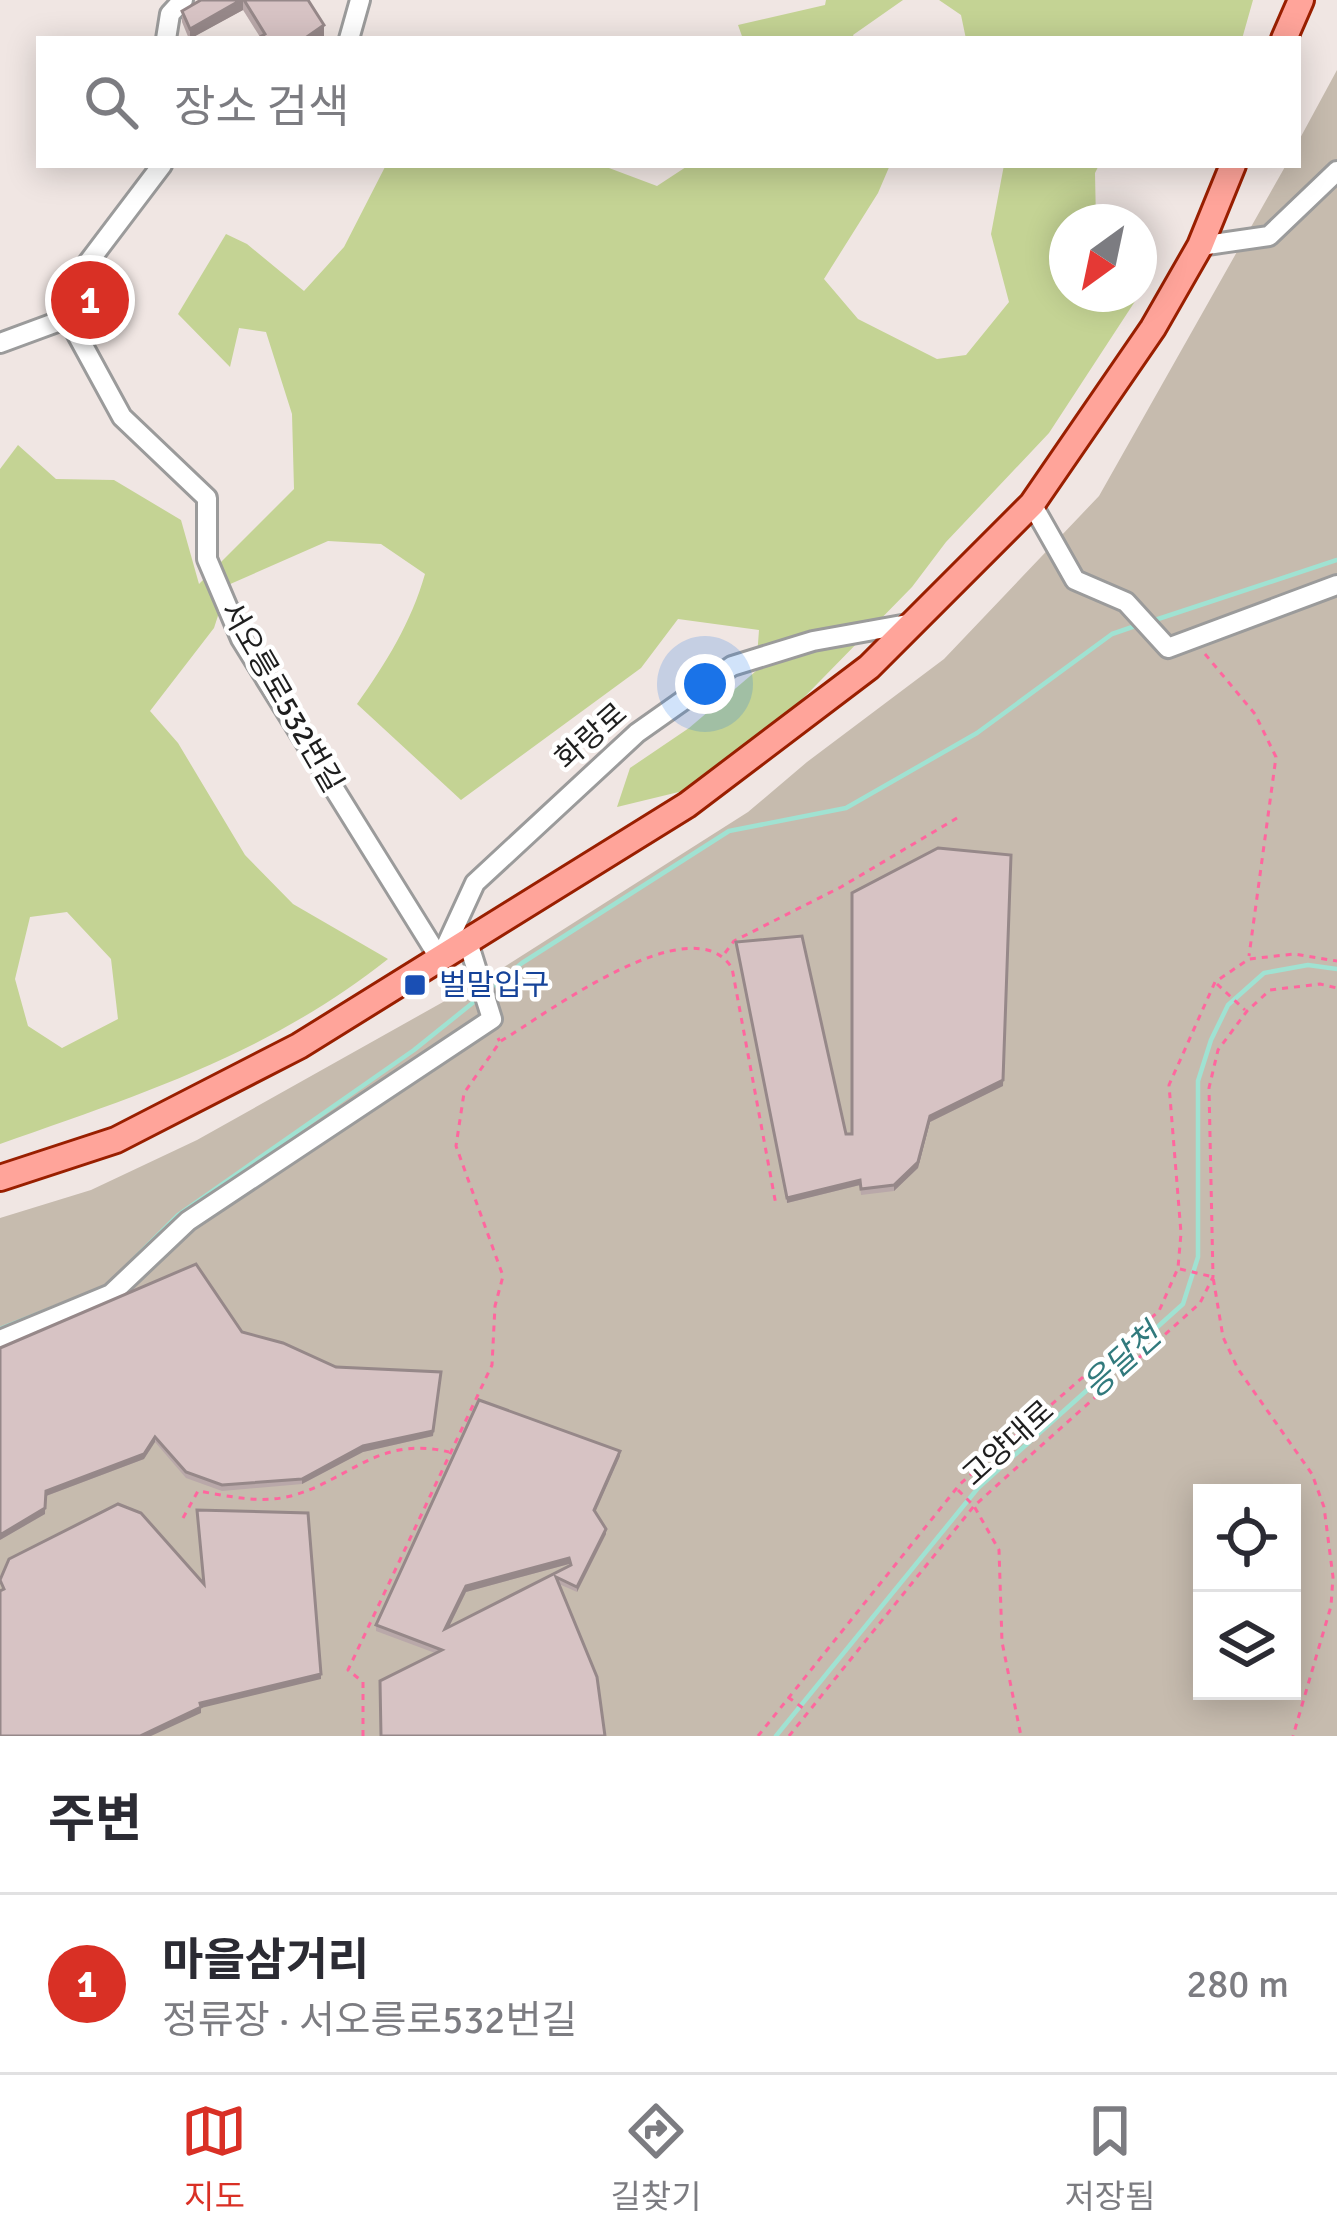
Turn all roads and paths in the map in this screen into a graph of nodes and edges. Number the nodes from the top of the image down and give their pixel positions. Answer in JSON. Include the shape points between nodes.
{"nodes":[{"id":1,"x":183,"y":0,"type":"edge"},
{"id":2,"x":360,"y":0,"type":"edge"},
{"id":3,"x":1322,"y":0,"type":"edge"},
{"id":4,"x":1297,"y":4,"type":"edge"},
{"id":5,"x":166,"y":36,"type":"edge"},
{"id":6,"x":350,"y":36,"type":"edge"},
{"id":7,"x":1285,"y":36,"type":"edge"},
{"id":8,"x":160,"y":168,"type":"edge"},
{"id":9,"x":1232,"y":168,"type":"edge"},
{"id":10,"x":1337,"y":170,"type":"edge"},
{"id":11,"x":1200,"y":246,"type":"junction"},
{"id":12,"x":68,"y":318,"type":"junction"},
{"id":13,"x":0,"y":343,"type":"edge"},
{"id":14,"x":1032,"y":504,"type":"junction"},
{"id":15,"x":1337,"y":585,"type":"edge"},
{"id":16,"x":914,"y":622,"type":"junction"},
{"id":17,"x":1193,"y":639,"type":"junction"},
{"id":18,"x":957,"y":818,"type":"dead end"},
{"id":19,"x":468,"y":942,"type":"junction"},
{"id":20,"x":724,"y":955,"type":"junction"},
{"id":21,"x":440,"y":959,"type":"junction"},
{"id":22,"x":1249,"y":959,"type":"junction"},
{"id":23,"x":1337,"y":961,"type":"edge"},
{"id":24,"x":1216,"y":982,"type":"junction"},
{"id":25,"x":1337,"y":988,"type":"edge"},
{"id":26,"x":1246,"y":1011,"type":"junction"},
{"id":27,"x":492,"y":1019,"type":"junction"},
{"id":28,"x":500,"y":1042,"type":"junction"},
{"id":29,"x":0,"y":1178,"type":"edge"},
{"id":30,"x":776,"y":1205,"type":"dead end"},
{"id":31,"x":1180,"y":1269,"type":"junction"},
{"id":32,"x":1213,"y":1277,"type":"junction"},
{"id":33,"x":0,"y":1340,"type":"edge"},
{"id":34,"x":451,"y":1453,"type":"junction"},
{"id":35,"x":957,"y":1489,"type":"junction"},
{"id":36,"x":974,"y":1506,"type":"junction"},
{"id":37,"x":183,"y":1518,"type":"dead end"},
{"id":38,"x":1334,"y":1607,"type":"edge"},
{"id":39,"x":788,"y":1697,"type":"junction"},
{"id":40,"x":807,"y":1711,"type":"junction"},
{"id":41,"x":363,"y":1736,"type":"edge"},
{"id":42,"x":758,"y":1736,"type":"edge"},
{"id":43,"x":789,"y":1736,"type":"edge"},
{"id":44,"x":1021,"y":1736,"type":"edge"},
{"id":45,"x":1293,"y":1736,"type":"edge"}],
"edges":[{"from":1,"to":5,"type":"street"},
{"from":2,"to":6,"type":"street"},
{"from":3,"to":4,"type":"main road"},
{"from":4,"to":7,"type":"main road"},
{"from":8,"to":12,"type":"street","via":[[83,268]]},
{"from":9,"to":11,"type":"main road"},
{"from":10,"to":11,"type":"street","via":[[1269,236]]},
{"from":11,"to":14,"type":"main road"},
{"from":12,"to":13,"type":"street"},
{"from":12,"to":21,"type":"street","name":"서오릉로532번길","via":[[122,417],[207,498],[207,560],[241,639]]},
{"from":14,"to":16,"type":"main road"},
{"from":14,"to":17,"type":"street","via":[[1075,580],[1126,602],[1168,648]]},
{"from":15,"to":17,"type":"street"},
{"from":16,"to":19,"type":"main road","via":[[869,667],[687,806]]},
{"from":16,"to":21,"type":"street","name":"화랑로","via":[[732,666],[656,719],[475,883]]},
{"from":17,"to":22,"type":"path","via":[[1255,714],[1276,757]]},
{"from":18,"to":20,"type":"path","via":[[734,941]]},
{"from":19,"to":21,"type":"main road"},
{"from":19,"to":27,"type":"street"},
{"from":20,"to":28,"type":"path","via":[[658,952]]},
{"from":20,"to":30,"type":"path"},
{"from":21,"to":29,"type":"main road","via":[[299,1046],[116,1140]]},
{"from":22,"to":23,"type":"path","via":[[1294,954]]},
{"from":22,"to":24,"type":"path"},
{"from":24,"to":26,"type":"path"},
{"from":24,"to":31,"type":"path","name":"고양대로","via":[[1169,1085]]},
{"from":25,"to":26,"type":"path","via":[[1270,990]]},
{"from":26,"to":32,"type":"path","via":[[1218,1050],[1209,1088]]},
{"from":27,"to":28,"type":"path"},
{"from":27,"to":33,"type":"street","via":[[188,1221],[111,1294]]},
{"from":28,"to":34,"type":"path","via":[[464,1093],[456,1146],[503,1276],[492,1365]]},
{"from":31,"to":32,"type":"path"},
{"from":31,"to":35,"type":"path","name":"고양대로","via":[[1159,1311]]},
{"from":32,"to":36,"type":"path","name":"고양대로","via":[[1200,1303]]},
{"from":32,"to":38,"type":"path","via":[[1238,1370],[1312,1474],[1324,1507]]},
{"from":34,"to":37,"type":"path","via":[[425,1447],[375,1455],[295,1495],[264,1501],[198,1491]]},
{"from":34,"to":41,"type":"path","via":[[348,1670],[363,1682]]},
{"from":35,"to":36,"type":"path"},
{"from":35,"to":39,"type":"path","name":"고양대로"},
{"from":36,"to":40,"type":"path","name":"고양대로"},
{"from":36,"to":44,"type":"path","via":[[1000,1550],[1002,1642]]},
{"from":38,"to":45,"type":"path"},
{"from":39,"to":40,"type":"path"},
{"from":39,"to":42,"type":"path","name":"고양대로"},
{"from":40,"to":43,"type":"path","name":"고양대로"}]}
